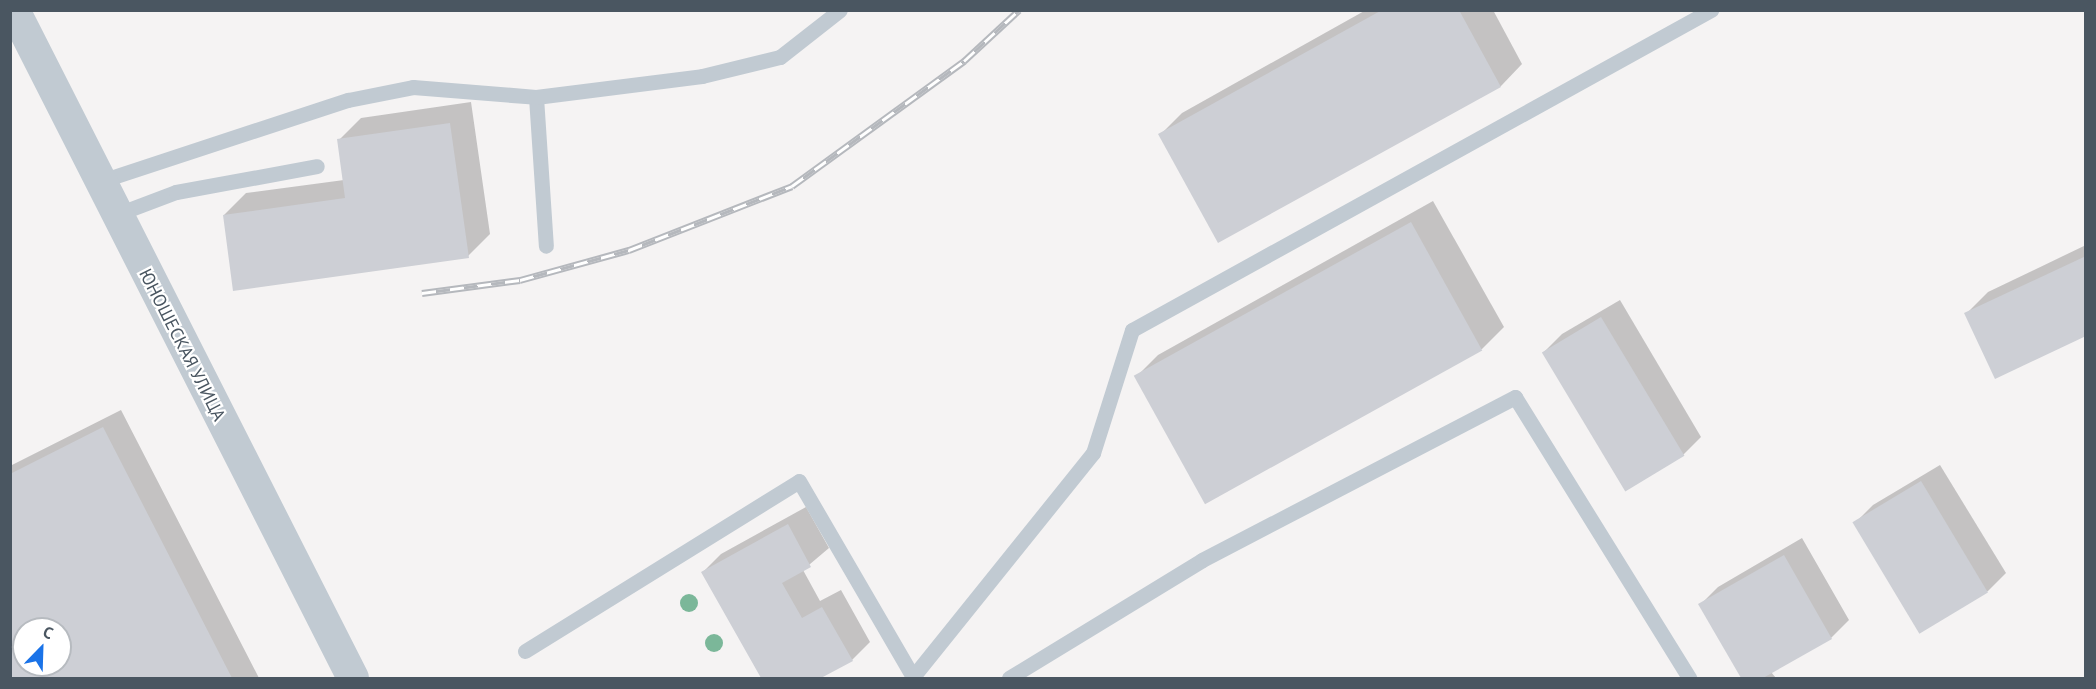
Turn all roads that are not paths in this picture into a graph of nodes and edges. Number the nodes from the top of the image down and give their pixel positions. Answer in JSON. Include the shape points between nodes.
{"nodes":[{"id":1,"x":14,"y":10,"type":"edge"},
{"id":2,"x":840,"y":10,"type":"edge"},
{"id":3,"x":1711,"y":10,"type":"edge"},
{"id":4,"x":536,"y":97,"type":"junction"},
{"id":5,"x":317,"y":166,"type":"dead end"},
{"id":6,"x":98,"y":182,"type":"junction"},
{"id":7,"x":115,"y":215,"type":"junction"},
{"id":8,"x":546,"y":246,"type":"dead end"},
{"id":9,"x":525,"y":651,"type":"dead end"},
{"id":10,"x":912,"y":677,"type":"edge"},
{"id":11,"x":353,"y":678,"type":"edge"},
{"id":12,"x":1009,"y":678,"type":"edge"},
{"id":13,"x":1689,"y":678,"type":"edge"}],
"edges":[{"from":1,"to":6,"type":"street","name":"ЮНОШЕСКАЯ УЛИЦА"},
{"from":2,"to":4,"type":"lane","via":[[780,57],[702,76]]},
{"from":3,"to":10,"type":"lane","via":[[1132,330],[1093,453]]},
{"from":4,"to":6,"type":"lane","via":[[413,87],[348,100]]},
{"from":4,"to":8,"type":"lane"},
{"from":5,"to":7,"type":"lane","via":[[176,192]]},
{"from":6,"to":7,"type":"street","name":"ЮНОШЕСКАЯ УЛИЦА"},
{"from":7,"to":11,"type":"street","name":"ЮНОШЕСКАЯ УЛИЦА"},
{"from":9,"to":10,"type":"lane","via":[[799,481]]},
{"from":12,"to":13,"type":"lane","via":[[1202,560],[1515,397]]}]}
